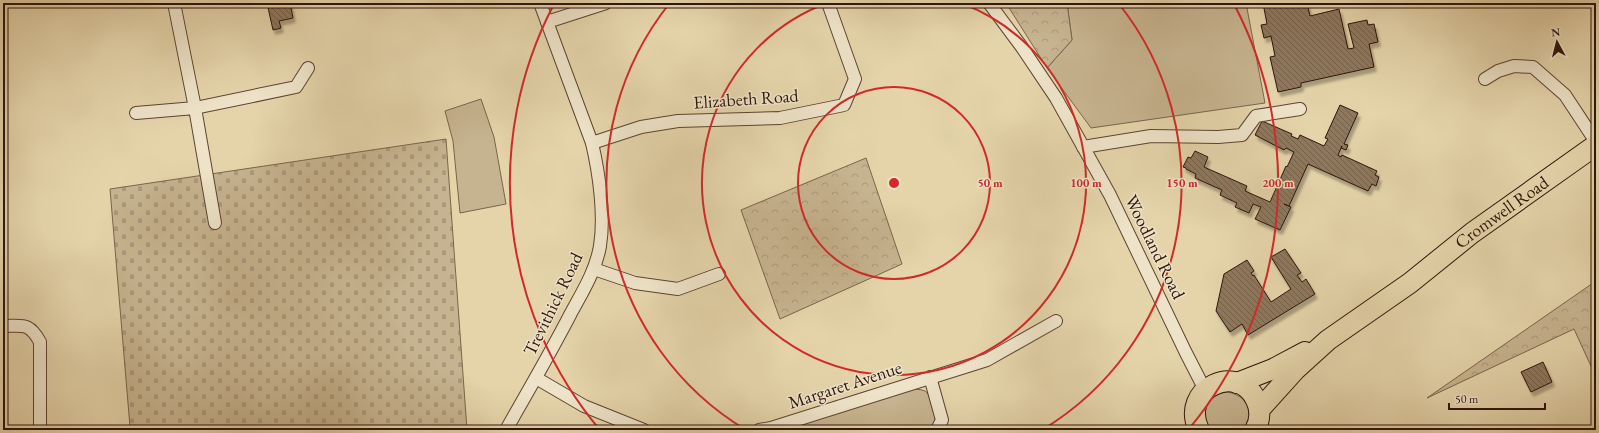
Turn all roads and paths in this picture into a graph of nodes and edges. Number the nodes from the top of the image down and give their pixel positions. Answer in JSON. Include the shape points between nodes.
{"nodes":[{"id":1,"x":174,"y":3,"type":"edge"},
{"id":2,"x":540,"y":3,"type":"edge"},
{"id":3,"x":606,"y":3,"type":"edge"},
{"id":4,"x":828,"y":3,"type":"edge"},
{"id":5,"x":989,"y":3,"type":"edge"},
{"id":6,"x":547,"y":22,"type":"junction"},
{"id":7,"x":308,"y":68,"type":"dead end"},
{"id":8,"x":1485,"y":79,"type":"dead end"},
{"id":9,"x":195,"y":108,"type":"junction"},
{"id":10,"x":1300,"y":109,"type":"dead end"},
{"id":11,"x":136,"y":113,"type":"dead end"},
{"id":12,"x":592,"y":143,"type":"junction"},
{"id":13,"x":1596,"y":144,"type":"edge"},
{"id":14,"x":1083,"y":147,"type":"junction"},
{"id":15,"x":1596,"y":162,"type":"edge"},
{"id":16,"x":215,"y":223,"type":"dead end"},
{"id":17,"x":594,"y":269,"type":"junction"},
{"id":18,"x":719,"y":274,"type":"dead end"},
{"id":19,"x":1410,"y":283,"type":"junction"},
{"id":20,"x":1056,"y":321,"type":"dead end"},
{"id":21,"x":3,"y":326,"type":"edge"},
{"id":22,"x":1328,"y":340,"type":"junction"},
{"id":23,"x":930,"y":377,"type":"junction"},
{"id":24,"x":536,"y":378,"type":"junction"},
{"id":25,"x":1238,"y":383,"type":"junction"},
{"id":26,"x":1205,"y":390,"type":"junction"},
{"id":27,"x":1259,"y":410,"type":"junction"},
{"id":28,"x":1196,"y":421,"type":"edge"},
{"id":29,"x":767,"y":429,"type":"edge"},
{"id":30,"x":40,"y":430,"type":"edge"},
{"id":31,"x":506,"y":430,"type":"edge"},
{"id":32,"x":644,"y":430,"type":"edge"},
{"id":33,"x":937,"y":430,"type":"edge"},
{"id":34,"x":1181,"y":430,"type":"edge"},
{"id":35,"x":1255,"y":430,"type":"edge"}],
"edges":[{"from":1,"to":9,"type":"street"},
{"from":2,"to":6,"type":"street","name":"Trevithick Road"},
{"from":3,"to":6,"type":"street"},
{"from":4,"to":12,"type":"street","name":"Elizabeth Road","via":[[855,79],[844,105],[780,118],[678,121],[641,127]]},
{"from":5,"to":14,"type":"street","name":"Woodland Road","via":[[1044,79]]},
{"from":6,"to":12,"type":"street","name":"Trevithick Road"},
{"from":7,"to":9,"type":"street","via":[[296,87]]},
{"from":8,"to":13,"type":"street","via":[[1514,66],[1533,67],[1565,95]]},
{"from":9,"to":11,"type":"street"},
{"from":9,"to":16,"type":"street"},
{"from":10,"to":14,"type":"street","via":[[1256,116],[1242,135],[1151,136]]},
{"from":12,"to":17,"type":"street","name":"Trevithick Road","via":[[598,166],[602,226]]},
{"from":13,"to":19,"type":"highway","name":"Cromwell Road","via":[[1472,233]]},
{"from":14,"to":26,"type":"street","name":"Woodland Road","via":[[1110,195]]},
{"from":15,"to":19,"type":"highway","name":"Cromwell Road","via":[[1484,239]]},
{"from":17,"to":18,"type":"street","via":[[634,283],[678,289]]},
{"from":17,"to":24,"type":"street","name":"Trevithick Road"},
{"from":19,"to":22,"type":"highway","name":"Cromwell Road"},
{"from":20,"to":23,"type":"street","name":"Margaret Avenue","via":[[987,360]]},
{"from":21,"to":30,"type":"street","via":[[29,327],[40,342]]},
{"from":22,"to":25,"type":"highway","name":"Cromwell Road","via":[[1273,369]]},
{"from":22,"to":27,"type":"highway","name":"Cromwell Road","via":[[1296,369]]},
{"from":23,"to":29,"type":"street","name":"Margaret Avenue"},
{"from":23,"to":33,"type":"street","name":"Margaret Avenue","via":[[942,420]]},
{"from":24,"to":31,"type":"street","name":"Trevithick Road"},
{"from":24,"to":32,"type":"street","via":[[584,406]]},
{"from":25,"to":26,"type":"highway","via":[[1221,382]]},
{"from":25,"to":27,"type":"highway","via":[[1254,395]]},
{"from":26,"to":28,"type":"highway","via":[[1197,401]]},
{"from":27,"to":35,"type":"highway","via":[[1260,418]]},
{"from":28,"to":34,"type":"highway"}]}
